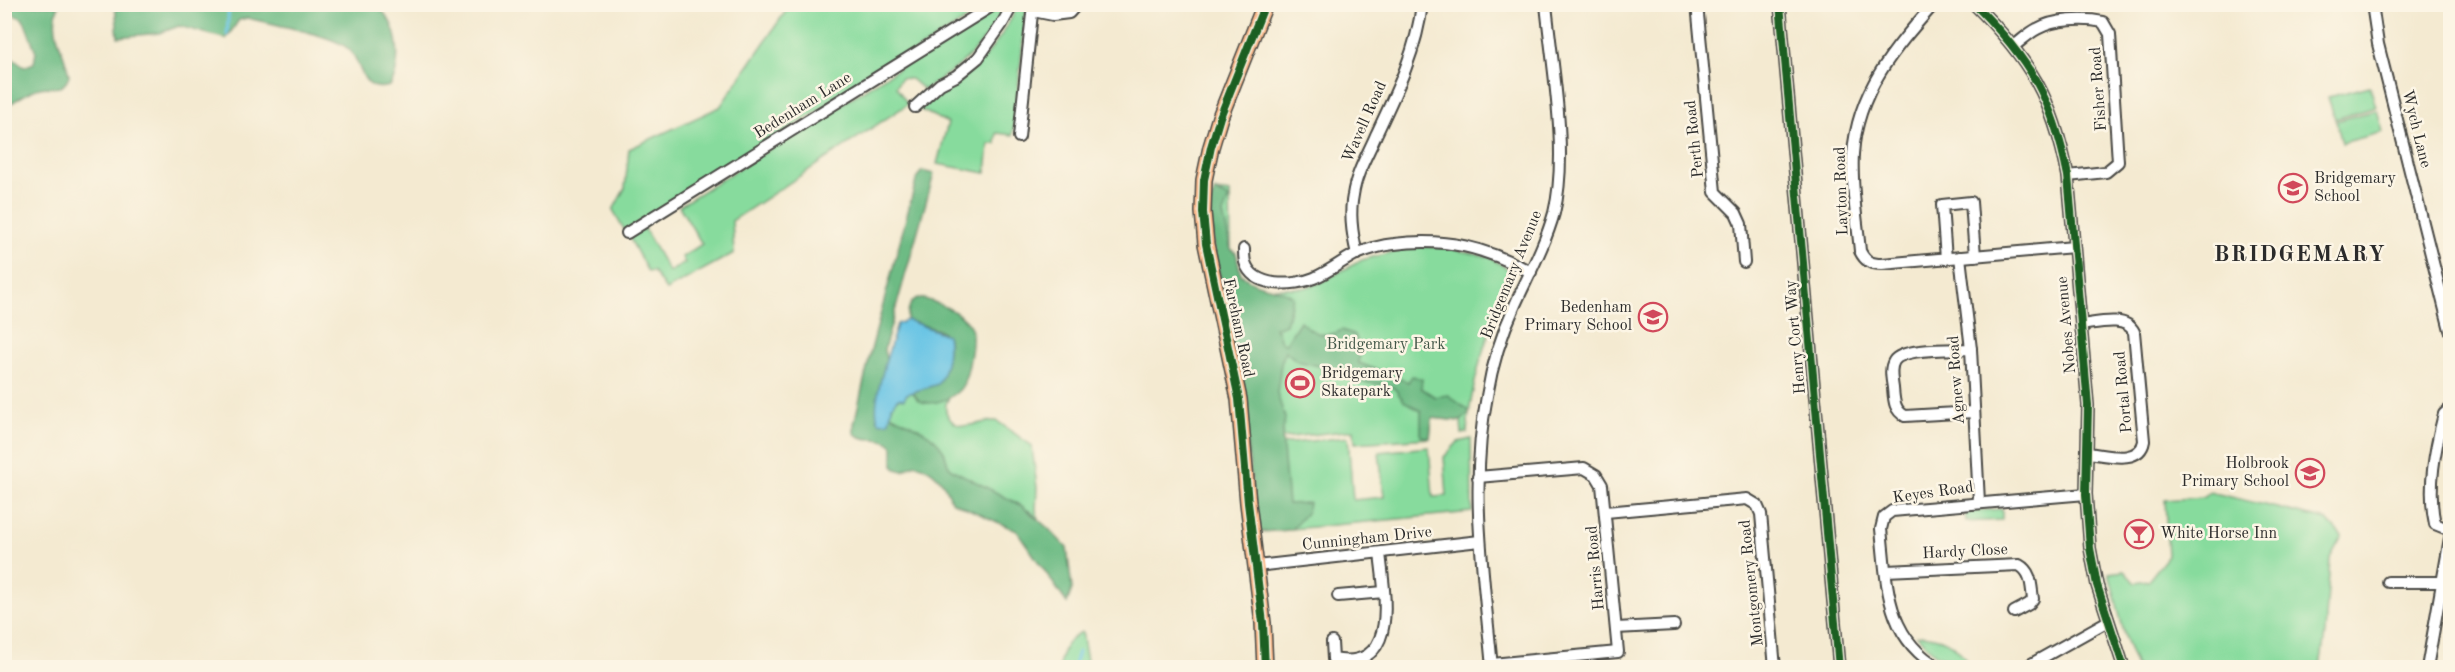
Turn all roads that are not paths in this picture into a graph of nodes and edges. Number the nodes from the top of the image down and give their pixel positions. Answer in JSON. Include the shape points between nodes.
{"nodes":[{"id":1,"x":995,"y":4,"type":"edge"},
{"id":2,"x":1013,"y":4,"type":"edge"},
{"id":3,"x":1077,"y":4,"type":"edge"},
{"id":4,"x":1264,"y":4,"type":"edge"},
{"id":5,"x":1422,"y":4,"type":"edge"},
{"id":6,"x":1546,"y":4,"type":"edge"},
{"id":7,"x":1697,"y":4,"type":"edge"},
{"id":8,"x":1780,"y":4,"type":"edge"},
{"id":9,"x":1934,"y":4,"type":"edge"},
{"id":10,"x":1974,"y":4,"type":"edge"},
{"id":11,"x":2372,"y":4,"type":"edge"},
{"id":12,"x":1033,"y":8,"type":"edge"},
{"id":13,"x":2014,"y":46,"type":"junction"},
{"id":14,"x":915,"y":107,"type":"dead end"},
{"id":15,"x":1019,"y":137,"type":"dead end"},
{"id":16,"x":2068,"y":176,"type":"junction"},
{"id":17,"x":627,"y":233,"type":"dead end"},
{"id":18,"x":2074,"y":247,"type":"junction"},
{"id":19,"x":1244,"y":249,"type":"dead end"},
{"id":20,"x":1357,"y":254,"type":"junction"},
{"id":21,"x":1975,"y":256,"type":"junction"},
{"id":22,"x":1960,"y":257,"type":"junction"},
{"id":23,"x":1946,"y":259,"type":"junction"},
{"id":24,"x":1744,"y":262,"type":"dead end"},
{"id":25,"x":1531,"y":272,"type":"junction"},
{"id":26,"x":2081,"y":325,"type":"junction"},
{"id":27,"x":2451,"y":330,"type":"edge"},
{"id":28,"x":1971,"y":349,"type":"junction"},
{"id":29,"x":2451,"y":410,"type":"edge"},
{"id":30,"x":1974,"y":412,"type":"junction"},
{"id":31,"x":2088,"y":453,"type":"junction"},
{"id":32,"x":1478,"y":477,"type":"junction"},
{"id":33,"x":2086,"y":494,"type":"junction"},
{"id":34,"x":1979,"y":502,"type":"junction"},
{"id":35,"x":1606,"y":512,"type":"junction"},
{"id":36,"x":2451,"y":530,"type":"edge"},
{"id":37,"x":2451,"y":538,"type":"edge"},
{"id":38,"x":1480,"y":541,"type":"junction"},
{"id":39,"x":1380,"y":553,"type":"junction"},
{"id":40,"x":1256,"y":566,"type":"junction"},
{"id":41,"x":1886,"y":571,"type":"junction"},
{"id":42,"x":2388,"y":582,"type":"dead end"},
{"id":43,"x":2441,"y":582,"type":"junction"},
{"id":44,"x":1384,"y":592,"type":"junction"},
{"id":45,"x":1338,"y":596,"type":"dead end"},
{"id":46,"x":2014,"y":612,"type":"dead end"},
{"id":47,"x":2108,"y":621,"type":"junction"},
{"id":48,"x":1674,"y":625,"type":"dead end"},
{"id":49,"x":1616,"y":628,"type":"junction"},
{"id":50,"x":1332,"y":642,"type":"dead end"},
{"id":51,"x":1560,"y":662,"type":"edge"},
{"id":52,"x":1492,"y":666,"type":"edge"},
{"id":53,"x":2032,"y":666,"type":"edge"},
{"id":54,"x":1265,"y":668,"type":"edge"},
{"id":55,"x":1775,"y":668,"type":"edge"},
{"id":56,"x":1839,"y":668,"type":"edge"},
{"id":57,"x":1940,"y":668,"type":"edge"},
{"id":58,"x":2124,"y":668,"type":"edge"},
{"id":59,"x":2427,"y":668,"type":"edge"}],
"edges":[{"from":1,"to":17,"type":"street","name":"Bedenham Lane"},
{"from":2,"to":14,"type":"street","via":[[978,58]]},
{"from":3,"to":12,"type":"street","via":[[1069,13],[1053,15]]},
{"from":4,"to":40,"type":"main road","name":"Fareham Road","via":[[1211,147],[1203,212],[1206,244],[1239,399]]},
{"from":5,"to":20,"type":"street","name":"Wavell Road","via":[[1416,41],[1358,174],[1352,234]]},
{"from":6,"to":25,"type":"street","name":"Bridgemary Avenue","via":[[1560,163],[1555,209]]},
{"from":7,"to":24,"type":"street","name":"Perth Road","via":[[1715,192],[1736,213],[1741,224]]},
{"from":8,"to":56,"type":"street","name":"Henry Cort Way"},
{"from":9,"to":23,"type":"street","name":"Layton Road","via":[[1880,70],[1861,113],[1853,157],[1860,251],[1864,259],[1872,264]]},
{"from":10,"to":13,"type":"street","name":"Nobes Avenue"},
{"from":11,"to":27,"type":"street","name":"Wych Lane","via":[[2378,44]]},
{"from":12,"to":15,"type":"street"},
{"from":13,"to":16,"type":"street","name":"Nobes Avenue","via":[[2055,121]]},
{"from":13,"to":16,"type":"street","name":"Fisher Road","via":[[2048,24],[2092,19],[2103,22],[2110,34],[2118,162],[2106,172]]},
{"from":16,"to":18,"type":"street","name":"Nobes Avenue"},
{"from":18,"to":21,"type":"street","name":"Layton Road"},
{"from":18,"to":26,"type":"street","name":"Nobes Avenue"},
{"from":19,"to":20,"type":"street","via":[[1250,271],[1274,283],[1314,278]]},
{"from":20,"to":25,"type":"street","via":[[1392,244],[1452,243],[1500,256]]},
{"from":21,"to":22,"type":"street","name":"Layton Road"},
{"from":21,"to":23,"type":"street","via":[[1971,202],[1942,205]]},
{"from":22,"to":23,"type":"street","name":"Layton Road"},
{"from":22,"to":28,"type":"street","name":"Agnew Road"},
{"from":25,"to":32,"type":"street","name":"Bridgemary Avenue","via":[[1508,321],[1494,367],[1485,406]]},
{"from":26,"to":31,"type":"street","name":"Nobes Avenue"},
{"from":26,"to":31,"type":"street","name":"Portal Road","via":[[2124,322],[2131,326],[2144,441],[2137,455]]},
{"from":28,"to":30,"type":"street","name":"Agnew Road"},
{"from":28,"to":30,"type":"street","via":[[1906,352],[1896,358],[1891,368],[1898,413],[1905,416]]},
{"from":29,"to":36,"type":"street","via":[[2444,414],[2439,433],[2432,495],[2435,524]]},
{"from":30,"to":34,"type":"street","name":"Agnew Road"},
{"from":31,"to":33,"type":"street","name":"Nobes Avenue"},
{"from":32,"to":35,"type":"street","name":"Harris Road","via":[[1584,468],[1602,484]]},
{"from":32,"to":38,"type":"street","name":"Bridgemary Avenue"},
{"from":33,"to":34,"type":"street","name":"Keyes Road"},
{"from":33,"to":47,"type":"street","name":"Nobes Avenue","via":[[2090,548]]},
{"from":34,"to":41,"type":"street","name":"Keyes Road","via":[[1892,511],[1884,517],[1881,529]]},
{"from":35,"to":49,"type":"street","name":"Harris Road"},
{"from":35,"to":55,"type":"street","name":"Montgomery Road","via":[[1747,499],[1757,505]]},
{"from":37,"to":43,"type":"street"},
{"from":38,"to":39,"type":"street","name":"Cunningham Drive"},
{"from":38,"to":52,"type":"street","name":"Bridgemary Avenue"},
{"from":39,"to":40,"type":"street","name":"Cunningham Drive"},
{"from":39,"to":44,"type":"street"},
{"from":40,"to":54,"type":"main road","name":"Fareham Road"},
{"from":41,"to":46,"type":"street","name":"Hardy Close","via":[[2019,565],[2029,575],[2033,599]]},
{"from":41,"to":57,"type":"street","name":"Keyes Road","via":[[1890,603],[1900,629],[1916,651]]},
{"from":42,"to":43,"type":"street"},
{"from":43,"to":59,"type":"street"},
{"from":44,"to":45,"type":"street"},
{"from":44,"to":50,"type":"street","via":[[1383,630],[1380,644],[1370,658],[1357,662],[1333,659]]},
{"from":47,"to":53,"type":"street"},
{"from":47,"to":58,"type":"street","name":"Nobes Avenue"},
{"from":48,"to":49,"type":"street"},
{"from":49,"to":51,"type":"street","name":"Harris Road","via":[[1618,652]]},
{"from":51,"to":52,"type":"street","name":"Harris Road"}]}
